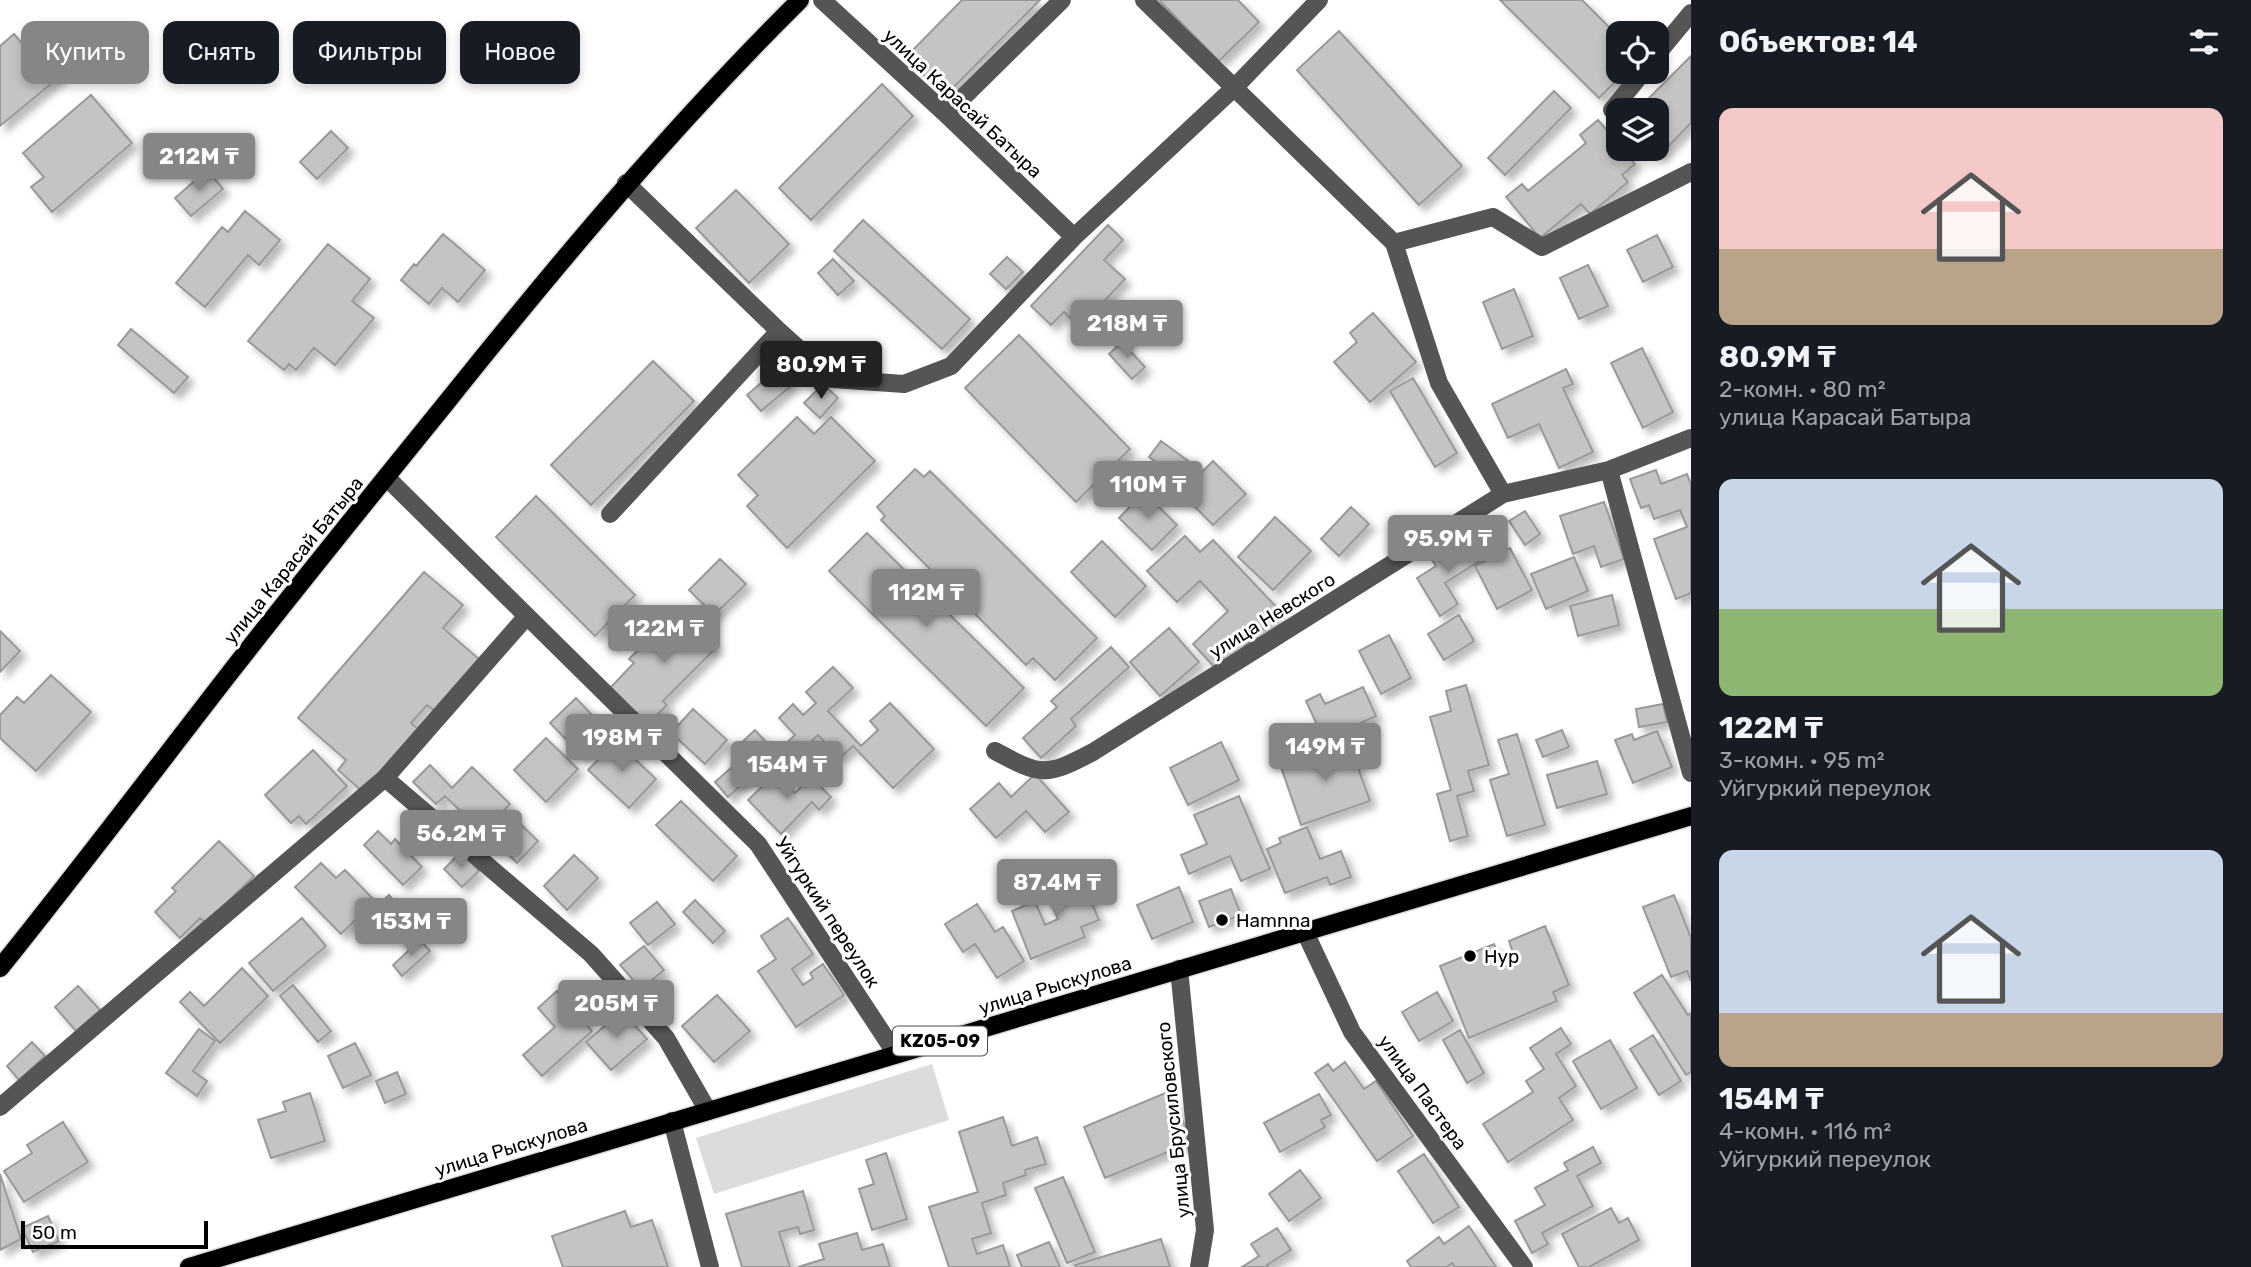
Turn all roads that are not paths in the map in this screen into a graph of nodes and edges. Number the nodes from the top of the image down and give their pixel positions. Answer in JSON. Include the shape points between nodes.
{"nodes":[{"id":1,"x":800,"y":0,"type":"edge"},
{"id":2,"x":822,"y":0,"type":"edge"},
{"id":3,"x":1062,"y":0,"type":"edge"},
{"id":4,"x":1144,"y":0,"type":"edge"},
{"id":5,"x":1319,"y":0,"type":"edge"},
{"id":6,"x":1691,"y":13,"type":"edge"},
{"id":7,"x":1669,"y":40,"type":"edge"},
{"id":8,"x":1633,"y":84,"type":"edge"},
{"id":9,"x":1234,"y":88,"type":"junction"},
{"id":10,"x":1622,"y":98,"type":"edge"},
{"id":11,"x":946,"y":114,"type":"junction"},
{"id":12,"x":1691,"y":172,"type":"edge"},
{"id":13,"x":626,"y":183,"type":"junction"},
{"id":14,"x":1074,"y":237,"type":"junction"},
{"id":15,"x":1394,"y":243,"type":"junction"},
{"id":16,"x":779,"y":331,"type":"junction"},
{"id":17,"x":1691,"y":438,"type":"edge"},
{"id":18,"x":1609,"y":470,"type":"junction"},
{"id":19,"x":386,"y":477,"type":"junction"},
{"id":20,"x":1503,"y":494,"type":"junction"},
{"id":21,"x":610,"y":514,"type":"dead end"},
{"id":22,"x":527,"y":616,"type":"junction"},
{"id":23,"x":995,"y":751,"type":"dead end"},
{"id":24,"x":1691,"y":773,"type":"edge"},
{"id":25,"x":385,"y":778,"type":"junction"},
{"id":26,"x":1691,"y":816,"type":"edge"},
{"id":27,"x":1305,"y":932,"type":"junction"},
{"id":28,"x":0,"y":968,"type":"edge"},
{"id":29,"x":1180,"y":969,"type":"junction"},
{"id":30,"x":896,"y":1054,"type":"junction"},
{"id":31,"x":0,"y":1107,"type":"edge"},
{"id":32,"x":708,"y":1111,"type":"junction"},
{"id":33,"x":672,"y":1121,"type":"junction"},
{"id":34,"x":219,"y":1262,"type":"edge"},
{"id":35,"x":189,"y":1267,"type":"edge"},
{"id":36,"x":710,"y":1267,"type":"edge"},
{"id":37,"x":1199,"y":1267,"type":"edge"},
{"id":38,"x":1524,"y":1267,"type":"edge"}],
"edges":[{"from":1,"to":13,"type":"main road","name":"улица Карасай Батыра"},
{"from":2,"to":11,"type":"street","name":"улица Карасай Батыра"},
{"from":3,"to":11,"type":"street"},
{"from":4,"to":9,"type":"street"},
{"from":5,"to":9,"type":"street"},
{"from":6,"to":7,"type":"street"},
{"from":8,"to":10,"type":"street"},
{"from":9,"to":14,"type":"street"},
{"from":9,"to":15,"type":"street"},
{"from":11,"to":14,"type":"street","name":"улица Карасай Батыра"},
{"from":12,"to":15,"type":"street","via":[[1542,247],[1493,218]]},
{"from":13,"to":16,"type":"street"},
{"from":13,"to":19,"type":"main road","name":"улица Карасай Батыра"},
{"from":14,"to":16,"type":"street","via":[[951,366],[904,384],[832,379]]},
{"from":15,"to":20,"type":"street","via":[[1439,383]]},
{"from":16,"to":21,"type":"street"},
{"from":17,"to":18,"type":"street","name":"улица Невского"},
{"from":18,"to":20,"type":"street","name":"улица Невского"},
{"from":18,"to":24,"type":"street"},
{"from":19,"to":22,"type":"street","name":"Уйгуркий переулок"},
{"from":19,"to":28,"type":"main road","name":"улица Карасай Батыра"},
{"from":20,"to":23,"type":"street","name":"улица Невского","via":[[1061,769],[1024,766]]},
{"from":22,"to":25,"type":"street"},
{"from":22,"to":30,"type":"street","name":"Уйгуркий переулок","via":[[758,844]]},
{"from":25,"to":31,"type":"street"},
{"from":25,"to":32,"type":"street","via":[[592,954],[666,1038]]},
{"from":26,"to":27,"type":"main road","name":"улица Рыскулова","number":"KZ05-09"},
{"from":27,"to":29,"type":"main road","name":"улица Рыскулова","number":"KZ05-09"},
{"from":27,"to":38,"type":"street","name":"улица Пастера","via":[[1352,1031]]},
{"from":29,"to":30,"type":"main road","name":"улица Рыскулова","number":"KZ05-09"},
{"from":29,"to":37,"type":"street","name":"улица Брусиловского","via":[[1205,1230]]},
{"from":30,"to":32,"type":"main road","name":"улица Рыскулова","number":"KZ05-09"},
{"from":32,"to":33,"type":"main road","name":"улица Рыскулова","number":"KZ05-09"},
{"from":33,"to":34,"type":"main road","name":"улица Рыскулова","number":"KZ05-09"},
{"from":33,"to":36,"type":"street"},
{"from":34,"to":35,"type":"main road","name":"улица Рыскулова","number":"KZ05-09"}]}
